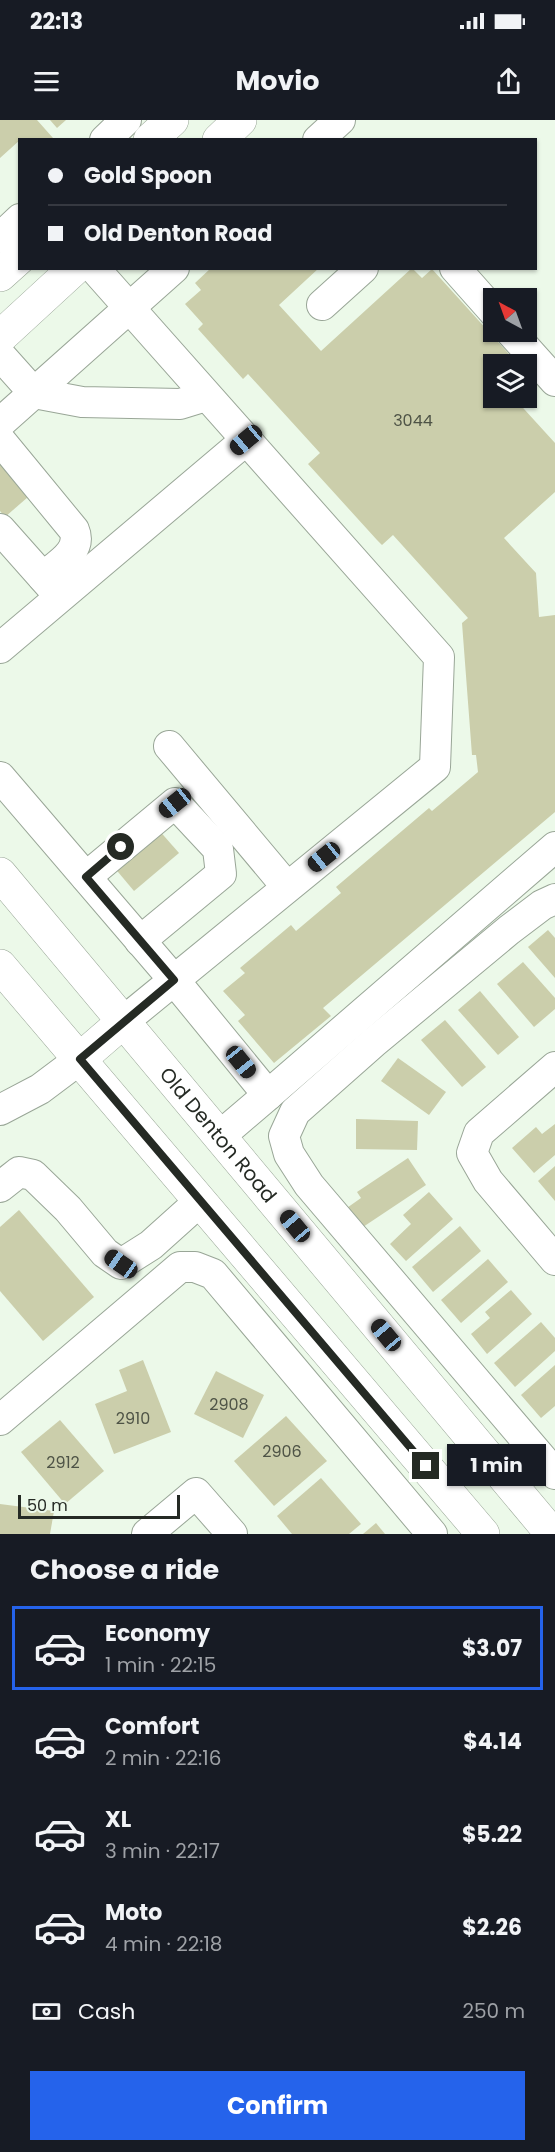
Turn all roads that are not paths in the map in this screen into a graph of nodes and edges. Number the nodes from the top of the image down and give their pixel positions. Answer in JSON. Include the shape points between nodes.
{"nodes":[{"id":1,"x":126,"y":120,"type":"edge"},
{"id":2,"x":172,"y":120,"type":"edge"},
{"id":3,"x":240,"y":120,"type":"edge"},
{"id":4,"x":107,"y":138,"type":"edge"},
{"id":5,"x":152,"y":138,"type":"edge"},
{"id":6,"x":221,"y":138,"type":"edge"},
{"id":7,"x":18,"y":221,"type":"edge"},
{"id":8,"x":0,"y":238,"type":"edge"},
{"id":9,"x":18,"y":259,"type":"edge"},
{"id":10,"x":73,"y":270,"type":"edge"},
{"id":11,"x":96,"y":270,"type":"edge"},
{"id":12,"x":172,"y":270,"type":"edge"},
{"id":13,"x":361,"y":270,"type":"edge"},
{"id":14,"x":457,"y":270,"type":"edge"},
{"id":15,"x":0,"y":275,"type":"edge"},
{"id":16,"x":483,"y":300,"type":"edge"},
{"id":17,"x":322,"y":305,"type":"dead end"},
{"id":18,"x":129,"y":309,"type":"junction"},
{"id":19,"x":0,"y":337,"type":"edge"},
{"id":20,"x":520,"y":342,"type":"edge"},
{"id":21,"x":0,"y":355,"type":"edge"},
{"id":22,"x":555,"y":381,"type":"edge"},
{"id":23,"x":34,"y":393,"type":"junction"},
{"id":24,"x":206,"y":396,"type":"junction"},
{"id":25,"x":1,"y":427,"type":"edge"},
{"id":26,"x":246,"y":440,"type":"junction"},
{"id":27,"x":0,"y":529,"type":"edge"},
{"id":28,"x":114,"y":551,"type":"junction"},
{"id":29,"x":52,"y":587,"type":"junction"},
{"id":30,"x":0,"y":648,"type":"edge"},
{"id":31,"x":170,"y":746,"type":"dead end"},
{"id":32,"x":0,"y":777,"type":"edge"},
{"id":33,"x":555,"y":847,"type":"edge"},
{"id":34,"x":0,"y":873,"type":"edge"},
{"id":35,"x":86,"y":877,"type":"junction"},
{"id":36,"x":287,"y":887,"type":"junction"},
{"id":37,"x":555,"y":899,"type":"edge"},
{"id":38,"x":140,"y":940,"type":"junction"},
{"id":39,"x":0,"y":966,"type":"edge"},
{"id":40,"x":174,"y":980,"type":"junction"},
{"id":41,"x":124,"y":1021,"type":"junction"},
{"id":42,"x":80,"y":1059,"type":"junction"},
{"id":43,"x":555,"y":1067,"type":"edge"},
{"id":44,"x":268,"y":1095,"type":"junction"},
{"id":45,"x":0,"y":1110,"type":"edge"},
{"id":46,"x":220,"y":1136,"type":"junction"},
{"id":47,"x":0,"y":1187,"type":"edge"},
{"id":48,"x":200,"y":1201,"type":"junction"},
{"id":49,"x":555,"y":1260,"type":"edge"},
{"id":50,"x":0,"y":1420,"type":"edge"},
{"id":51,"x":555,"y":1474,"type":"edge"},
{"id":52,"x":147,"y":1534,"type":"edge"},
{"id":53,"x":232,"y":1534,"type":"edge"},
{"id":54,"x":432,"y":1534,"type":"edge"},
{"id":55,"x":483,"y":1534,"type":"edge"},
{"id":56,"x":552,"y":1534,"type":"edge"}],
"edges":[{"from":1,"to":4,"type":"street"},
{"from":2,"to":5,"type":"main road"},
{"from":3,"to":6,"type":"main road"},
{"from":7,"to":8,"type":"street"},
{"from":9,"to":15,"type":"main road"},
{"from":10,"to":19,"type":"main road"},
{"from":11,"to":18,"type":"street"},
{"from":12,"to":18,"type":"street"},
{"from":13,"to":17,"type":"street"},
{"from":14,"to":16,"type":"street"},
{"from":18,"to":23,"type":"street"},
{"from":18,"to":24,"type":"street"},
{"from":20,"to":22,"type":"street"},
{"from":21,"to":23,"type":"street"},
{"from":23,"to":24,"type":"street","via":[[82,402],[180,404]]},
{"from":23,"to":25,"type":"street"},
{"from":24,"to":26,"type":"street"},
{"from":25,"to":28,"type":"street"},
{"from":25,"to":29,"type":"street","via":[[78,538]]},
{"from":26,"to":28,"type":"street"},
{"from":26,"to":36,"type":"street","via":[[438,657],[435,767]]},
{"from":27,"to":29,"type":"street"},
{"from":28,"to":29,"type":"street"},
{"from":29,"to":30,"type":"street"},
{"from":31,"to":36,"type":"street"},
{"from":32,"to":35,"type":"street"},
{"from":33,"to":44,"type":"street"},
{"from":34,"to":41,"type":"main road","name":"Old Denton Road"},
{"from":35,"to":38,"type":"street"},
{"from":35,"to":38,"type":"street","via":[[175,803],[218,849],[221,874]]},
{"from":36,"to":40,"type":"street"},
{"from":37,"to":51,"type":"street","via":[[509,930],[373,1043],[296,1112],[284,1136],[289,1154],[309,1185]]},
{"from":38,"to":40,"type":"street"},
{"from":39,"to":42,"type":"main road"},
{"from":40,"to":41,"type":"street"},
{"from":40,"to":44,"type":"street"},
{"from":41,"to":42,"type":"main road"},
{"from":41,"to":46,"type":"main road","name":"Old Denton Road"},
{"from":42,"to":45,"type":"street","via":[[40,1089]]},
{"from":42,"to":48,"type":"main road"},
{"from":43,"to":49,"type":"street","via":[[479,1133],[472,1153],[488,1181]]},
{"from":44,"to":46,"type":"street"},
{"from":46,"to":56,"type":"main road","name":"Old Denton Road"},
{"from":47,"to":48,"type":"street","via":[[19,1172],[33,1175],[105,1253],[121,1264],[151,1245]]},
{"from":48,"to":55,"type":"main road"},
{"from":50,"to":54,"type":"street","via":[[180,1267],[195,1267],[213,1274]]},
{"from":52,"to":53,"type":"street","via":[[196,1493]]}]}
